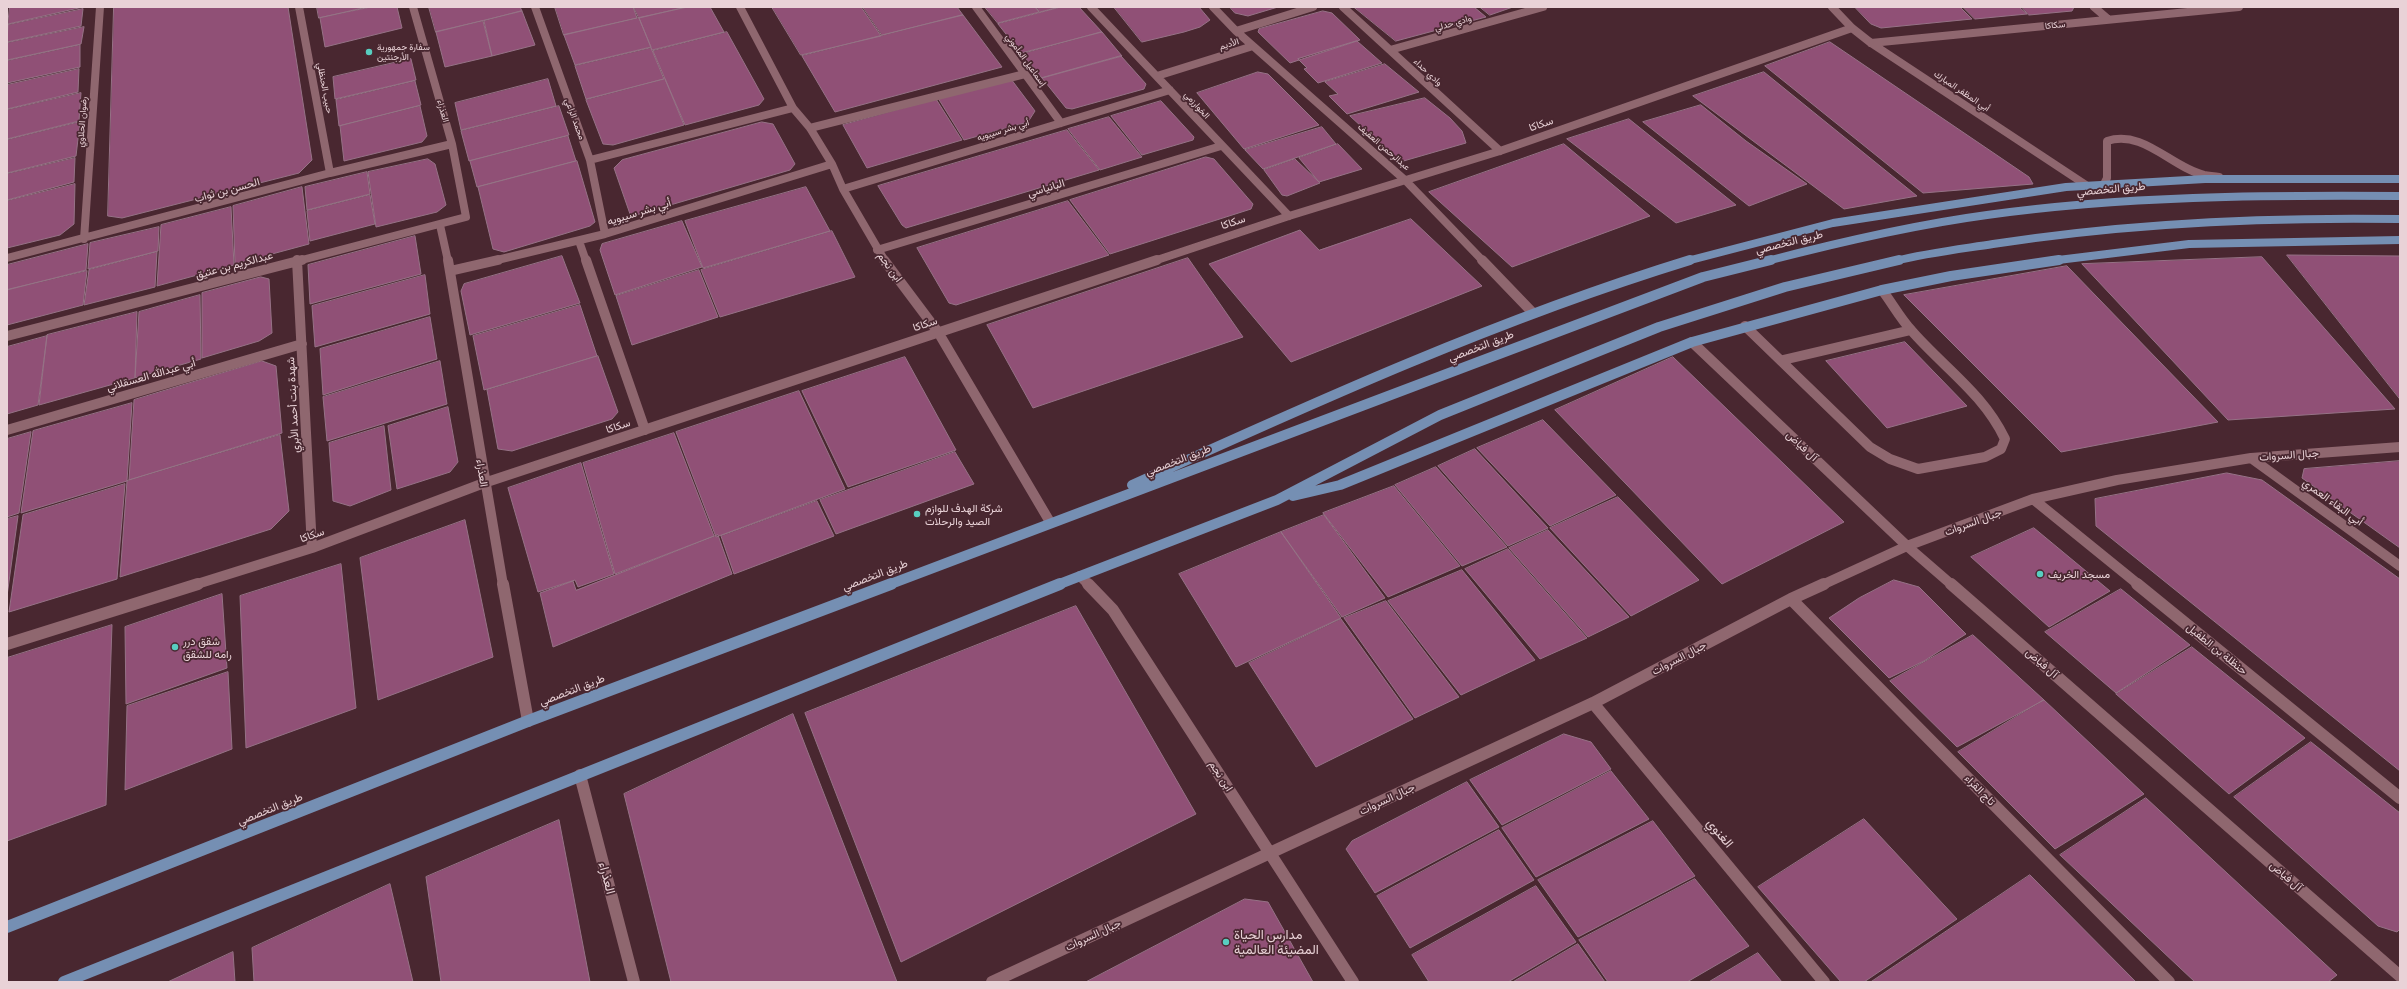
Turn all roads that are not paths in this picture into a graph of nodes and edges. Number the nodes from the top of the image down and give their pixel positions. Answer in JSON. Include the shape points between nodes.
{"nodes":[{"id":1,"x":100,"y":7,"type":"edge"},
{"id":2,"x":299,"y":7,"type":"edge"},
{"id":3,"x":413,"y":7,"type":"edge"},
{"id":4,"x":535,"y":7,"type":"edge"},
{"id":5,"x":740,"y":7,"type":"edge"},
{"id":6,"x":976,"y":7,"type":"edge"},
{"id":7,"x":1091,"y":7,"type":"edge"},
{"id":8,"x":1213,"y":7,"type":"edge"},
{"id":9,"x":1313,"y":7,"type":"edge"},
{"id":10,"x":1343,"y":7,"type":"edge"},
{"id":11,"x":1543,"y":7,"type":"edge"},
{"id":12,"x":1832,"y":7,"type":"edge"},
{"id":13,"x":2094,"y":7,"type":"edge"},
{"id":14,"x":2239,"y":7,"type":"edge"},
{"id":15,"x":2108,"y":20,"type":"junction"},
{"id":16,"x":1852,"y":28,"type":"junction"},
{"id":17,"x":1236,"y":31,"type":"junction"},
{"id":18,"x":1872,"y":43,"type":"junction"},
{"id":19,"x":1390,"y":50,"type":"junction"},
{"id":20,"x":1025,"y":74,"type":"junction"},
{"id":21,"x":1157,"y":76,"type":"junction"},
{"id":22,"x":1170,"y":90,"type":"junction"},
{"id":23,"x":793,"y":108,"type":"junction"},
{"id":24,"x":1061,"y":123,"type":"junction"},
{"id":25,"x":810,"y":128,"type":"junction"},
{"id":26,"x":452,"y":144,"type":"junction"},
{"id":27,"x":1221,"y":146,"type":"junction"},
{"id":28,"x":1500,"y":151,"type":"junction"},
{"id":29,"x":590,"y":160,"type":"junction"},
{"id":30,"x":832,"y":164,"type":"junction"},
{"id":31,"x":330,"y":173,"type":"junction"},
{"id":32,"x":2237,"y":179,"type":"junction"},
{"id":33,"x":2400,"y":180,"type":"edge"},
{"id":34,"x":1406,"y":181,"type":"junction"},
{"id":35,"x":2104,"y":184,"type":"junction"},
{"id":36,"x":2086,"y":185,"type":"junction"},
{"id":37,"x":843,"y":189,"type":"junction"},
{"id":38,"x":2400,"y":196,"type":"edge"},
{"id":39,"x":1289,"y":216,"type":"junction"},
{"id":40,"x":466,"y":217,"type":"joint"},
{"id":41,"x":2400,"y":219,"type":"edge"},
{"id":42,"x":440,"y":225,"type":"junction"},
{"id":43,"x":605,"y":234,"type":"junction"},
{"id":44,"x":84,"y":239,"type":"junction"},
{"id":45,"x":2400,"y":240,"type":"edge"},
{"id":46,"x":579,"y":241,"type":"junction"},
{"id":47,"x":877,"y":250,"type":"junction"},
{"id":48,"x":7,"y":258,"type":"edge"},
{"id":49,"x":297,"y":260,"type":"junction"},
{"id":50,"x":450,"y":271,"type":"junction"},
{"id":51,"x":1882,"y":290,"type":"junction"},
{"id":52,"x":1532,"y":312,"type":"junction"},
{"id":53,"x":1745,"y":326,"type":"junction"},
{"id":54,"x":1912,"y":330,"type":"junction"},
{"id":55,"x":938,"y":332,"type":"junction"},
{"id":56,"x":7,"y":336,"type":"edge"},
{"id":57,"x":1692,"y":342,"type":"junction"},
{"id":58,"x":302,"y":344,"type":"junction"},
{"id":59,"x":1783,"y":360,"type":"junction"},
{"id":60,"x":7,"y":430,"type":"edge"},
{"id":61,"x":646,"y":430,"type":"junction"},
{"id":62,"x":2400,"y":447,"type":"edge"},
{"id":63,"x":2251,"y":458,"type":"junction"},
{"id":64,"x":484,"y":483,"type":"junction"},
{"id":65,"x":2033,"y":499,"type":"junction"},
{"id":66,"x":1277,"y":500,"type":"junction"},
{"id":67,"x":1050,"y":522,"type":"junction"},
{"id":68,"x":1907,"y":546,"type":"junction"},
{"id":69,"x":312,"y":548,"type":"junction"},
{"id":70,"x":2400,"y":566,"type":"edge"},
{"id":71,"x":1080,"y":576,"type":"junction"},
{"id":72,"x":1791,"y":599,"type":"junction"},
{"id":73,"x":7,"y":644,"type":"edge"},
{"id":74,"x":1593,"y":703,"type":"junction"},
{"id":75,"x":528,"y":721,"type":"junction"},
{"id":76,"x":580,"y":775,"type":"junction"},
{"id":77,"x":2400,"y":798,"type":"edge"},
{"id":78,"x":1271,"y":853,"type":"junction"},
{"id":79,"x":7,"y":928,"type":"edge"},
{"id":80,"x":2400,"y":977,"type":"edge"},
{"id":81,"x":64,"y":982,"type":"edge"},
{"id":82,"x":634,"y":982,"type":"edge"},
{"id":83,"x":992,"y":982,"type":"edge"},
{"id":84,"x":1353,"y":982,"type":"edge"},
{"id":85,"x":1824,"y":982,"type":"edge"},
{"id":86,"x":2168,"y":982,"type":"edge"},
{"id":87,"x":2394,"y":982,"type":"edge"}],
"edges":[{"from":1,"to":44,"type":"street","name":"رضوان الحلاوي"},
{"from":2,"to":31,"type":"street","name":"حبيب الحنظلي"},
{"from":3,"to":26,"type":"street","name":"العذراء"},
{"from":4,"to":29,"type":"street","name":"محمد الراعي"},
{"from":5,"to":23,"type":"street","name":"ابن نجم"},
{"from":6,"to":20,"type":"street","name":"إسماعيل المأموني"},
{"from":7,"to":21,"type":"street","name":"الخوارزمي","via":[[1135,50]]},
{"from":8,"to":17,"type":"street","name":"عبدالرحمن العفيف"},
{"from":9,"to":17,"type":"street","name":"الأديم"},
{"from":10,"to":19,"type":"street","name":"وادي حداء"},
{"from":11,"to":19,"type":"street","name":"وادي حدلي"},
{"from":12,"to":16,"type":"street","name":"أبي المظفر المبارك"},
{"from":13,"to":15,"type":"street"},
{"from":14,"to":15,"type":"street","name":"سكاكا"},
{"from":15,"to":18,"type":"street","name":"سكاكا"},
{"from":16,"to":18,"type":"street","name":"أبي المظفر المبارك"},
{"from":16,"to":28,"type":"street","name":"سكاكا"},
{"from":17,"to":21,"type":"street","name":"الأديم","via":[[1253,46]]},
{"from":17,"to":34,"type":"street","name":"عبدالرحمن العفيف"},
{"from":18,"to":36,"type":"street","name":"أبي المظفر المبارك"},
{"from":19,"to":28,"type":"street","name":"وادي حداء"},
{"from":20,"to":24,"type":"street","name":"إسماعيل المأموني"},
{"from":20,"to":25,"type":"street"},
{"from":21,"to":22,"type":"street","name":"الخوارزمي"},
{"from":22,"to":24,"type":"street","name":"أبي بشر سيبويه"},
{"from":22,"to":27,"type":"street","name":"الخوارزمي"},
{"from":23,"to":25,"type":"street","name":"ابن نجم"},
{"from":23,"to":29,"type":"street"},
{"from":24,"to":37,"type":"street","name":"أبي بشر سيبويه"},
{"from":25,"to":30,"type":"street","name":"ابن نجم"},
{"from":26,"to":31,"type":"street","name":"الحسن بن ثواب"},
{"from":26,"to":40,"type":"street","name":"العذراء"},
{"from":27,"to":39,"type":"street","name":"الخوارزمي"},
{"from":27,"to":47,"type":"street","name":"البانياسي"},
{"from":28,"to":34,"type":"street","name":"سكاكا"},
{"from":29,"to":43,"type":"street","name":"محمد الراعي"},
{"from":30,"to":37,"type":"street","name":"ابن نجم"},
{"from":30,"to":43,"type":"street","name":"أبي بشر سيبويه"},
{"from":31,"to":44,"type":"street","name":"الحسن بن ثواب"},
{"from":32,"to":33,"type":"main road","via":[[2295,177]]},
{"from":32,"to":35,"type":"main road"},
{"from":32,"to":35,"type":"street","via":[[2203,175],[2138,142],[2117,138],[2107,141],[2107,178]]},
{"from":34,"to":39,"type":"street","name":"سكاكا"},
{"from":34,"to":52,"type":"street","name":"عبدالرحمن العفيف"},
{"from":35,"to":36,"type":"main road"},
{"from":36,"to":52,"type":"main road","via":[[1809,228],[1688,259]]},
{"from":37,"to":47,"type":"street","name":"ابن نجم"},
{"from":38,"to":67,"type":"main road","name":"طريق التخصصي","via":[[2217,195],[2126,200],[1986,215],[1867,236],[1711,275]]},
{"from":39,"to":55,"type":"street","name":"سكاكا"},
{"from":40,"to":42,"type":"street","name":"عبدالكريم بن عتيق"},
{"from":41,"to":66,"type":"main road","via":[[2326,218],[2188,222],[2090,231],[1906,258],[1785,287],[1659,327],[1440,415]]},
{"from":42,"to":49,"type":"street","name":"عبدالكريم بن عتيق"},
{"from":42,"to":50,"type":"street","name":"العذراء"},
{"from":43,"to":46,"type":"street","name":"أبي بشر سيبويه"},
{"from":44,"to":48,"type":"street","name":"الحسن بن ثواب"},
{"from":45,"to":51,"type":"main road","via":[[2189,244],[2039,262]]},
{"from":46,"to":50,"type":"street","name":"أبي بشر سيبويه"},
{"from":46,"to":61,"type":"street"},
{"from":47,"to":55,"type":"street","name":"ابن نجم"},
{"from":49,"to":56,"type":"street","name":"عبدالكريم بن عتيق"},
{"from":49,"to":58,"type":"street","name":"شهدة بنت أحمد الأبري"},
{"from":50,"to":64,"type":"street","name":"العذراء"},
{"from":51,"to":53,"type":"main road"},
{"from":51,"to":54,"type":"street"},
{"from":52,"to":67,"type":"main road","via":[[1349,386]]},
{"from":53,"to":57,"type":"main road"},
{"from":53,"to":59,"type":"street"},
{"from":54,"to":59,"type":"street"},
{"from":54,"to":59,"type":"street","via":[[1953,369],[1990,410],[2005,439],[2001,449],[1985,457],[1918,469],[1890,459],[1870,447]]},
{"from":55,"to":61,"type":"street","name":"سكاكا"},
{"from":55,"to":67,"type":"street","name":"ابن نجم"},
{"from":57,"to":66,"type":"main road","via":[[1340,485]]},
{"from":57,"to":68,"type":"street","name":"آل فياض"},
{"from":58,"to":60,"type":"street","name":"أبي عبدالله العسقلاني"},
{"from":58,"to":69,"type":"street","name":"شهدة بنت أحمد الأبري"},
{"from":61,"to":64,"type":"street","name":"سكاكا"},
{"from":62,"to":63,"type":"street","name":"جبال السروات"},
{"from":63,"to":65,"type":"street","name":"جبال السروات","via":[[2116,480]]},
{"from":63,"to":70,"type":"street","name":"أبي البقاء العمري"},
{"from":64,"to":69,"type":"street","name":"سكاكا"},
{"from":64,"to":75,"type":"street","name":"العذراء"},
{"from":65,"to":68,"type":"street","name":"جبال السروات"},
{"from":65,"to":77,"type":"street","name":"حنظلة بن الطفيل"},
{"from":66,"to":71,"type":"main road"},
{"from":67,"to":75,"type":"main road","name":"طريق التخصصي"},
{"from":68,"to":72,"type":"street","name":"جبال السروات"},
{"from":68,"to":80,"type":"street","name":"آل فياض"},
{"from":69,"to":73,"type":"street","name":"سكاكا"},
{"from":71,"to":76,"type":"main road"},
{"from":71,"to":78,"type":"street","name":"ابن نجم","via":[[1113,610]]},
{"from":72,"to":74,"type":"street","name":"جبال السروات"},
{"from":72,"to":86,"type":"street","name":"تاج القراء"},
{"from":74,"to":78,"type":"street","name":"جبال السروات"},
{"from":74,"to":85,"type":"street","name":"الغنوي"},
{"from":75,"to":79,"type":"main road","name":"طريق التخصصي"},
{"from":76,"to":81,"type":"main road"},
{"from":76,"to":82,"type":"street","name":"العذراء"},
{"from":78,"to":83,"type":"street","name":"جبال السروات"},
{"from":78,"to":84,"type":"street","name":"ابن نجم"},
{"from":80,"to":87,"type":"street"}]}
